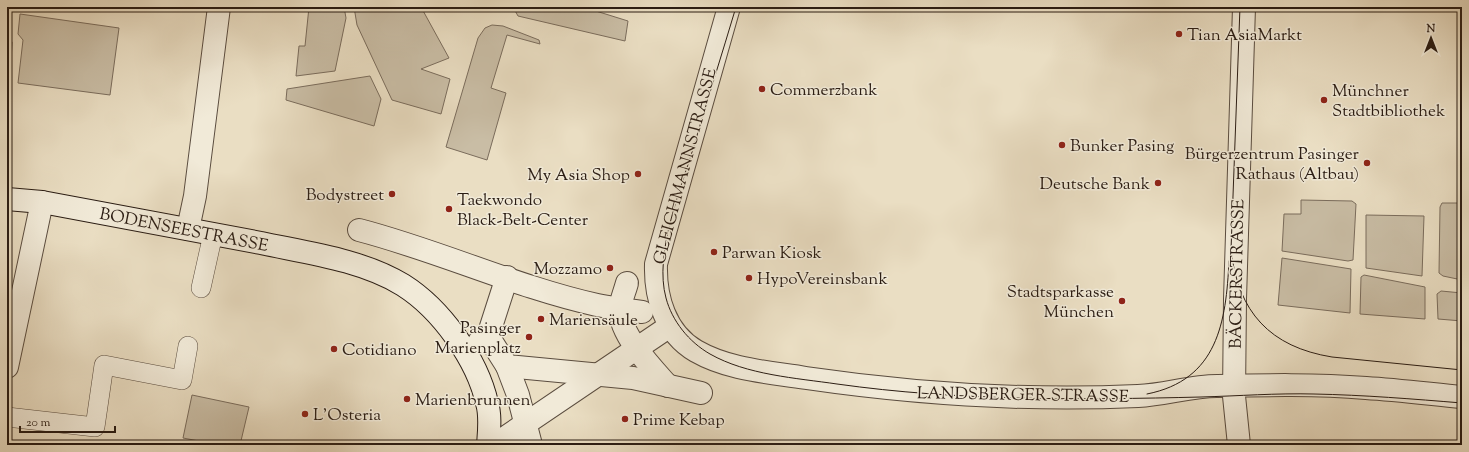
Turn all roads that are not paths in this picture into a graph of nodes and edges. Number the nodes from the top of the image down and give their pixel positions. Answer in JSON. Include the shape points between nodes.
{"nodes":[{"id":1,"x":219,"y":7,"type":"edge"},
{"id":2,"x":729,"y":7,"type":"edge"},
{"id":3,"x":1244,"y":7,"type":"edge"},
{"id":4,"x":7,"y":199,"type":"edge"},
{"id":5,"x":42,"y":202,"type":"junction"},
{"id":6,"x":188,"y":228,"type":"junction"},
{"id":7,"x":359,"y":230,"type":"dead end"},
{"id":8,"x":213,"y":234,"type":"junction"},
{"id":9,"x":507,"y":277,"type":"junction"},
{"id":10,"x":627,"y":283,"type":"dead end"},
{"id":11,"x":201,"y":288,"type":"dead end"},
{"id":12,"x":620,"y":309,"type":"junction"},
{"id":13,"x":642,"y":312,"type":"dead end"},
{"id":14,"x":670,"y":326,"type":"junction"},
{"id":15,"x":188,"y":346,"type":"dead end"},
{"id":16,"x":636,"y":348,"type":"junction"},
{"id":17,"x":507,"y":366,"type":"junction"},
{"id":18,"x":7,"y":367,"type":"edge"},
{"id":19,"x":598,"y":374,"type":"junction"},
{"id":20,"x":668,"y":386,"type":"junction"},
{"id":21,"x":1234,"y":386,"type":"junction"},
{"id":22,"x":701,"y":393,"type":"dead end"},
{"id":23,"x":1462,"y":397,"type":"edge"},
{"id":24,"x":7,"y":417,"type":"edge"},
{"id":25,"x":526,"y":424,"type":"junction"},
{"id":26,"x":488,"y":445,"type":"edge"},
{"id":27,"x":494,"y":445,"type":"edge"},
{"id":28,"x":531,"y":445,"type":"edge"},
{"id":29,"x":1239,"y":445,"type":"edge"}],
"edges":[{"from":1,"to":6,"type":"street","via":[[195,196]]},
{"from":2,"to":14,"type":"street","name":"GLEICHMANNSTRASSE","via":[[658,256],[657,290]]},
{"from":3,"to":21,"type":"street","name":"BÄCKERSTRASSE","via":[[1242,111],[1237,188]]},
{"from":4,"to":5,"type":"street","name":"BODENSEESTRASSE"},
{"from":5,"to":6,"type":"street","name":"BODENSEESTRASSE"},
{"from":5,"to":18,"type":"street"},
{"from":6,"to":8,"type":"street","name":"BODENSEESTRASSE"},
{"from":7,"to":9,"type":"street","via":[[410,244]]},
{"from":8,"to":11,"type":"lane"},
{"from":8,"to":26,"type":"street","name":"BODENSEESTRASSE","via":[[361,266],[403,285],[433,311],[452,332],[478,374],[488,404]]},
{"from":9,"to":12,"type":"street","via":[[597,305]]},
{"from":9,"to":17,"type":"street","via":[[484,339]]},
{"from":10,"to":12,"type":"street"},
{"from":12,"to":13,"type":"street"},
{"from":12,"to":16,"type":"street","via":[[624,327]]},
{"from":14,"to":16,"type":"street"},
{"from":14,"to":21,"type":"street","name":"LANDSBERGER STRASSE","via":[[695,350],[726,363],[763,372],[907,391],[1006,397],[1098,397],[1144,396],[1206,387]]},
{"from":15,"to":24,"type":"lane","via":[[182,380],[104,365],[95,427]]},
{"from":16,"to":19,"type":"street"},
{"from":16,"to":20,"type":"street"},
{"from":17,"to":19,"type":"street"},
{"from":17,"to":25,"type":"street"},
{"from":19,"to":20,"type":"street"},
{"from":19,"to":25,"type":"street"},
{"from":20,"to":22,"type":"street"},
{"from":21,"to":23,"type":"street","name":"LANDSBERGER STRASSE","via":[[1360,387]]},
{"from":21,"to":29,"type":"street","name":"BÄCKERSTRASSE"},
{"from":25,"to":27,"type":"street"},
{"from":25,"to":28,"type":"street"}]}
